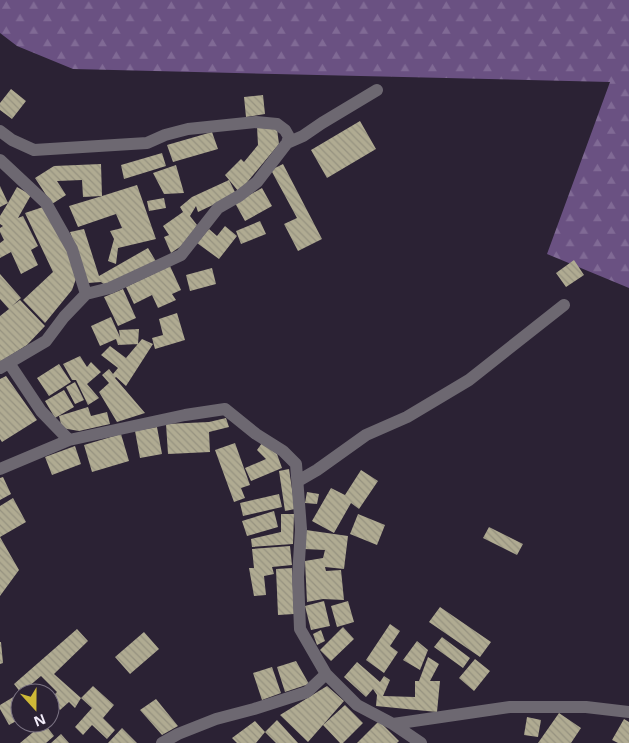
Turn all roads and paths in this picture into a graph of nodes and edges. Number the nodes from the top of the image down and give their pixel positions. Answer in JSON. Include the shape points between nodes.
{"nodes":[{"id":1,"x":377,"y":90,"type":"dead end"},
{"id":2,"x":0,"y":131,"type":"edge"},
{"id":3,"x":287,"y":143,"type":"junction"},
{"id":4,"x":0,"y":160,"type":"edge"},
{"id":5,"x":86,"y":294,"type":"junction"},
{"id":6,"x":564,"y":305,"type":"dead end"},
{"id":7,"x":5,"y":366,"type":"edge"},
{"id":8,"x":69,"y":440,"type":"junction"},
{"id":9,"x":0,"y":469,"type":"edge"},
{"id":10,"x":298,"y":481,"type":"junction"},
{"id":11,"x":326,"y":674,"type":"junction"},
{"id":12,"x":629,"y":712,"type":"edge"},
{"id":13,"x":393,"y":724,"type":"junction"},
{"id":14,"x":162,"y":743,"type":"edge"},
{"id":15,"x":420,"y":743,"type":"edge"}],
"edges":[{"from":1,"to":3,"type":"street"},
{"from":2,"to":3,"type":"street","via":[[34,150],[147,143],[188,129],[256,122],[278,124],[289,137]]},
{"from":3,"to":5,"type":"street","via":[[257,182],[218,208],[181,255],[110,288]]},
{"from":4,"to":5,"type":"street","via":[[46,203],[72,249]]},
{"from":5,"to":7,"type":"street","via":[[46,341]]},
{"from":6,"to":10,"type":"street","via":[[469,380],[407,417],[366,435]]},
{"from":7,"to":8,"type":"street"},
{"from":8,"to":9,"type":"street"},
{"from":8,"to":10,"type":"street","via":[[225,409],[283,451],[296,464]]},
{"from":10,"to":11,"type":"street","via":[[300,629]]},
{"from":11,"to":13,"type":"street","via":[[357,705]]},
{"from":11,"to":14,"type":"street","via":[[307,692],[216,719]]},
{"from":12,"to":13,"type":"street","via":[[586,707],[510,708]]},
{"from":13,"to":15,"type":"street"}]}
